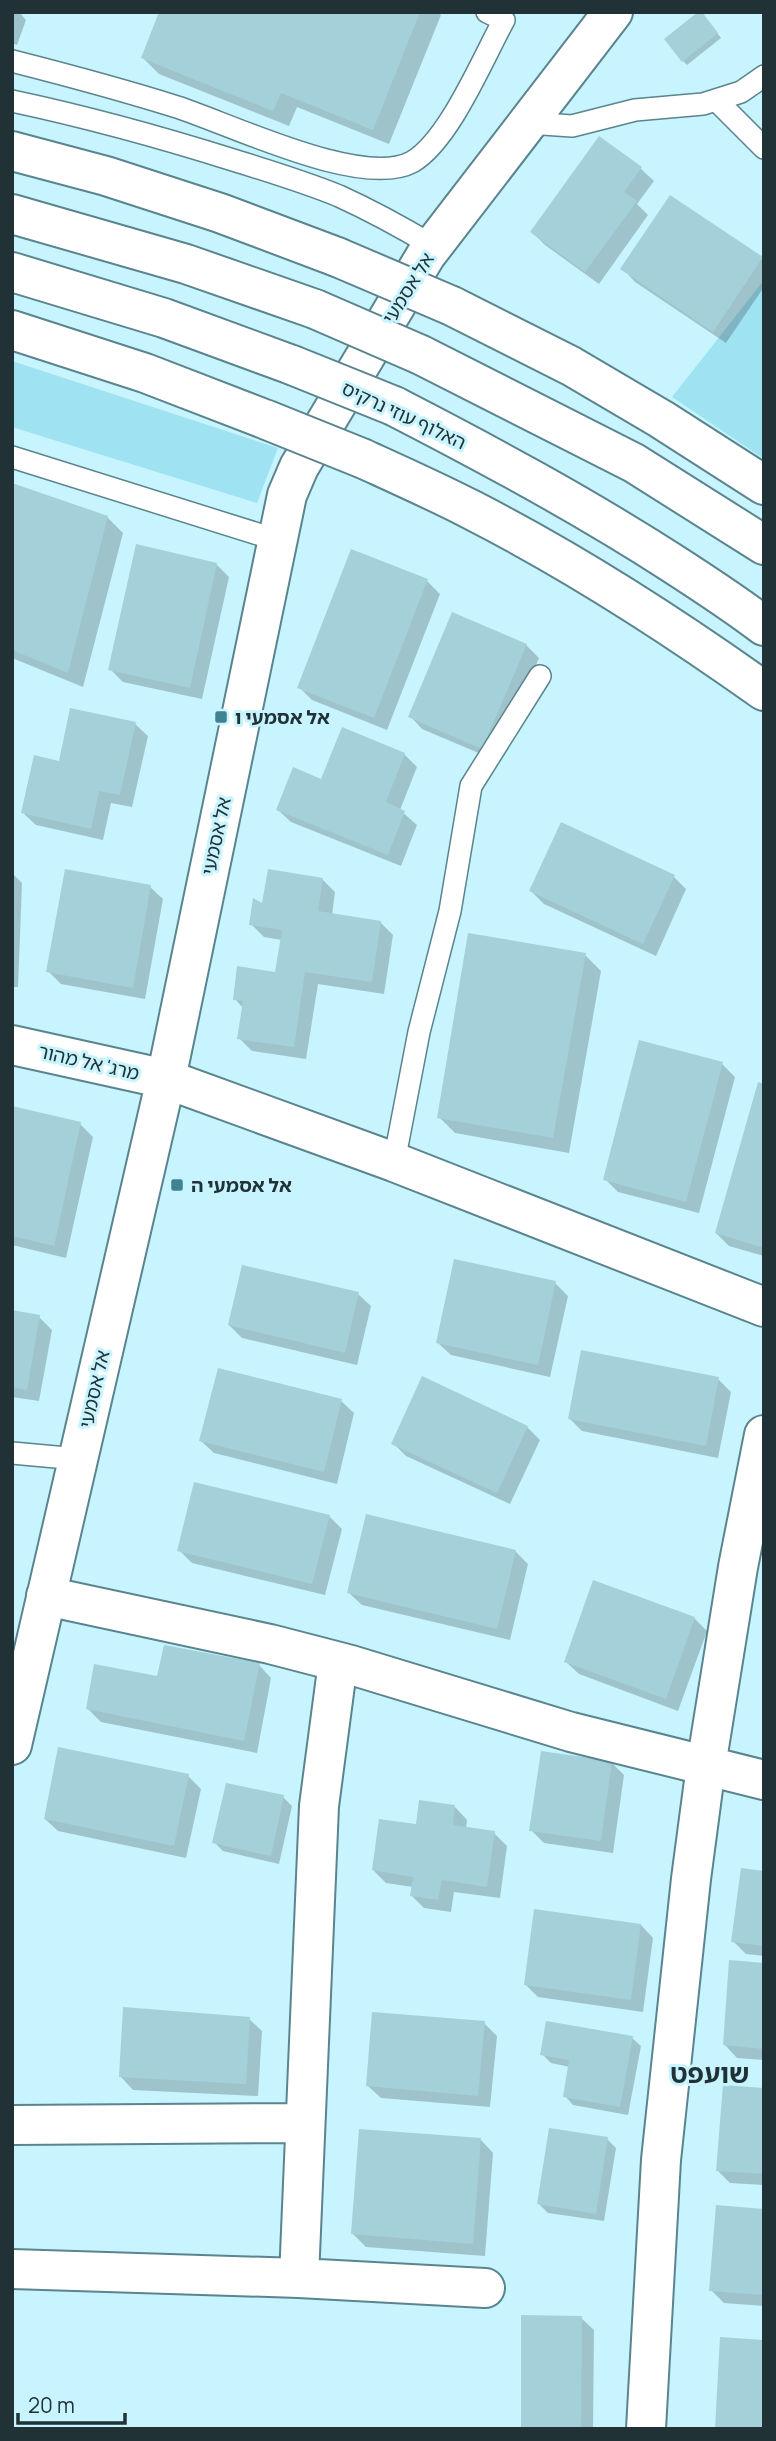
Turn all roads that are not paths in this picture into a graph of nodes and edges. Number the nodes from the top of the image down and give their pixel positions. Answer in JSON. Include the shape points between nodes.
{"nodes":[{"id":1,"x":487,"y":12,"type":"edge"},
{"id":2,"x":613,"y":12,"type":"edge"},
{"id":3,"x":12,"y":61,"type":"edge"},
{"id":4,"x":764,"y":76,"type":"edge"},
{"id":5,"x":716,"y":100,"type":"junction"},
{"id":6,"x":12,"y":101,"type":"edge"},
{"id":7,"x":528,"y":123,"type":"junction"},
{"id":8,"x":764,"y":148,"type":"edge"},
{"id":9,"x":12,"y":151,"type":"edge"},
{"id":10,"x":12,"y":214,"type":"edge"},
{"id":11,"x":433,"y":246,"type":"junction"},
{"id":12,"x":12,"y":272,"type":"edge"},
{"id":13,"x":12,"y":330,"type":"edge"},
{"id":14,"x":12,"y":457,"type":"edge"},
{"id":15,"x":764,"y":485,"type":"edge"},
{"id":16,"x":277,"y":540,"type":"junction"},
{"id":17,"x":764,"y":545,"type":"edge"},
{"id":18,"x":764,"y":626,"type":"edge"},
{"id":19,"x":540,"y":676,"type":"dead end"},
{"id":20,"x":764,"y":691,"type":"edge"},
{"id":21,"x":12,"y":1045,"type":"edge"},
{"id":22,"x":166,"y":1079,"type":"junction"},
{"id":23,"x":394,"y":1162,"type":"junction"},
{"id":24,"x":764,"y":1307,"type":"edge"},
{"id":25,"x":764,"y":1435,"type":"edge"},
{"id":26,"x":12,"y":1452,"type":"edge"},
{"id":27,"x":78,"y":1459,"type":"junction"},
{"id":28,"x":46,"y":1595,"type":"junction"},
{"id":29,"x":338,"y":1662,"type":"junction"},
{"id":30,"x":12,"y":1745,"type":"edge"},
{"id":31,"x":706,"y":1766,"type":"junction"},
{"id":32,"x":764,"y":1780,"type":"edge"},
{"id":33,"x":305,"y":2123,"type":"junction"},
{"id":34,"x":12,"y":2125,"type":"edge"},
{"id":35,"x":12,"y":2269,"type":"edge"},
{"id":36,"x":299,"y":2278,"type":"junction"},
{"id":37,"x":485,"y":2288,"type":"dead end"},
{"id":38,"x":646,"y":2429,"type":"edge"}],
"edges":[{"from":1,"to":3,"type":"lane","via":[[504,20],[446,129],[410,163],[382,168],[326,161],[179,108]]},
{"from":2,"to":7,"type":"main road","name":"אל אסמעי"},
{"from":4,"to":5,"type":"lane","via":[[741,92]]},
{"from":5,"to":7,"type":"lane","via":[[635,110],[572,126]]},
{"from":5,"to":8,"type":"lane"},
{"from":6,"to":11,"type":"lane","via":[[161,138],[283,176],[338,196]]},
{"from":7,"to":11,"type":"main road","name":"אל אסמעי"},
{"from":9,"to":15,"type":"main road","bridge":true,"via":[[220,212],[452,306],[571,366]]},
{"from":10,"to":17,"type":"main road","bridge":true,"via":[[186,264],[315,309],[421,355],[634,463]]},
{"from":11,"to":16,"type":"main road","name":"אל אסמעי","via":[[299,467]]},
{"from":12,"to":18,"type":"main road","name":"האלוף עוזי נרקיס","bridge":true,"via":[[164,318],[394,406],[621,530]]},
{"from":13,"to":20,"type":"main road","bridge":true,"via":[[145,373],[267,420],[470,509],[587,574]]},
{"from":14,"to":16,"type":"lane"},
{"from":16,"to":22,"type":"main road","name":"אל אסמעי"},
{"from":19,"to":23,"type":"lane","via":[[471,786],[450,911],[419,1032]]},
{"from":21,"to":22,"type":"main road","name":"מרג' אל מהור"},
{"from":22,"to":23,"type":"main road","name":"מרג' אל מהור"},
{"from":22,"to":27,"type":"main road","name":"אל אסמעי"},
{"from":23,"to":24,"type":"main road","name":"מרג' אל מהור"},
{"from":25,"to":31,"type":"main road"},
{"from":26,"to":27,"type":"lane"},
{"from":27,"to":28,"type":"main road","name":"אל אסמעי"},
{"from":28,"to":29,"type":"main road"},
{"from":28,"to":30,"type":"main road","name":"אל אסמעי"},
{"from":29,"to":31,"type":"main road","via":[[571,1732]]},
{"from":29,"to":33,"type":"main road","via":[[319,1806]]},
{"from":31,"to":32,"type":"main road"},
{"from":31,"to":38,"type":"main road","via":[[661,2160]]},
{"from":33,"to":34,"type":"main road"},
{"from":33,"to":36,"type":"main road"},
{"from":35,"to":36,"type":"main road"},
{"from":36,"to":37,"type":"main road"}]}
